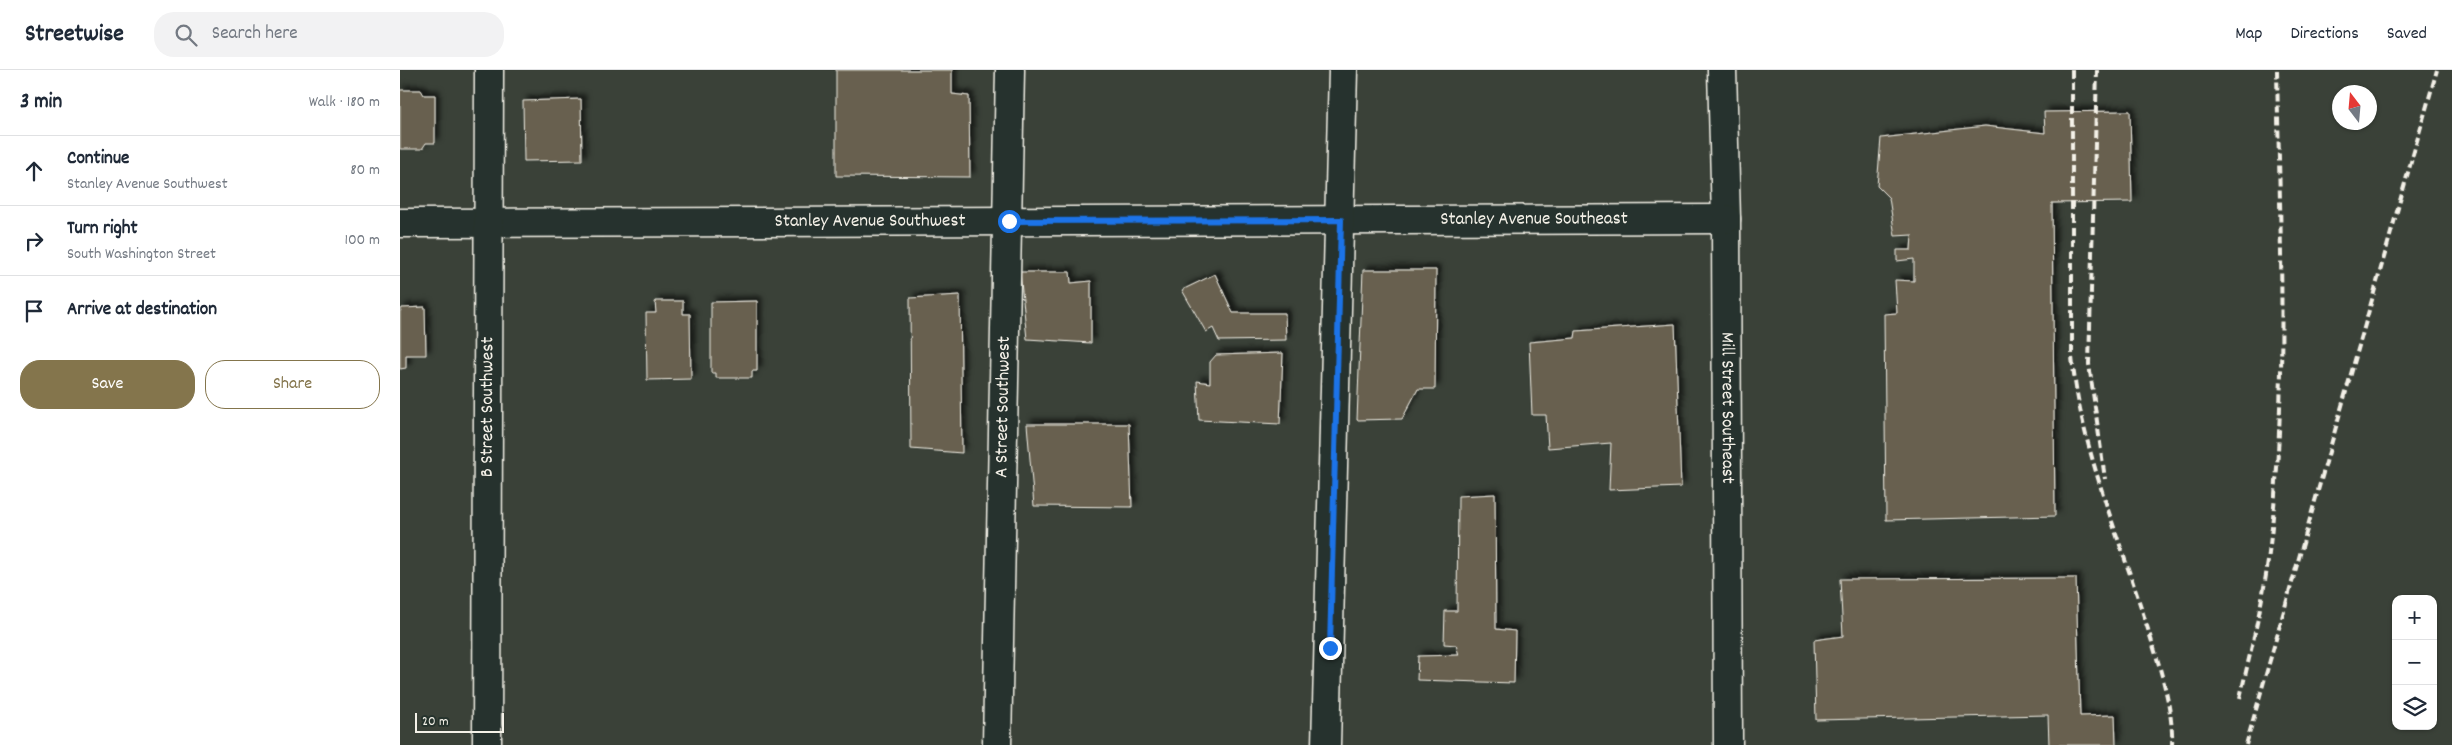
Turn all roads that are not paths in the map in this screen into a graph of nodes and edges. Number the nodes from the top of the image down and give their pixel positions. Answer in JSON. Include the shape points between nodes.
{"nodes":[{"id":1,"x":488,"y":70,"type":"edge"},
{"id":2,"x":1010,"y":70,"type":"edge"},
{"id":3,"x":1343,"y":70,"type":"edge"},
{"id":4,"x":1722,"y":70,"type":"edge"},
{"id":5,"x":1726,"y":219,"type":"junction"},
{"id":6,"x":1341,"y":220,"type":"junction"},
{"id":7,"x":1009,"y":221,"type":"junction"},
{"id":8,"x":400,"y":222,"type":"edge"},
{"id":9,"x":489,"y":222,"type":"junction"},
{"id":10,"x":487,"y":745,"type":"edge"},
{"id":11,"x":997,"y":745,"type":"edge"},
{"id":12,"x":1326,"y":745,"type":"edge"},
{"id":13,"x":1728,"y":745,"type":"edge"}],
"edges":[{"from":1,"to":9,"type":"street","name":"B Street Southwest"},
{"from":2,"to":7,"type":"street","name":"A Street Southwest"},
{"from":3,"to":6,"type":"street"},
{"from":4,"to":5,"type":"street","name":"Mill Street Southeast"},
{"from":5,"to":6,"type":"street","name":"Stanley Avenue Southeast"},
{"from":5,"to":13,"type":"street","name":"Mill Street Southeast"},
{"from":6,"to":7,"type":"street","name":"Stanley Avenue Southwest"},
{"from":6,"to":12,"type":"street"},
{"from":7,"to":9,"type":"street","name":"Stanley Avenue Southwest"},
{"from":7,"to":11,"type":"street","name":"A Street Southwest"},
{"from":8,"to":9,"type":"street","name":"Stanley Avenue Southwest"},
{"from":9,"to":10,"type":"street","name":"B Street Southwest"}]}
